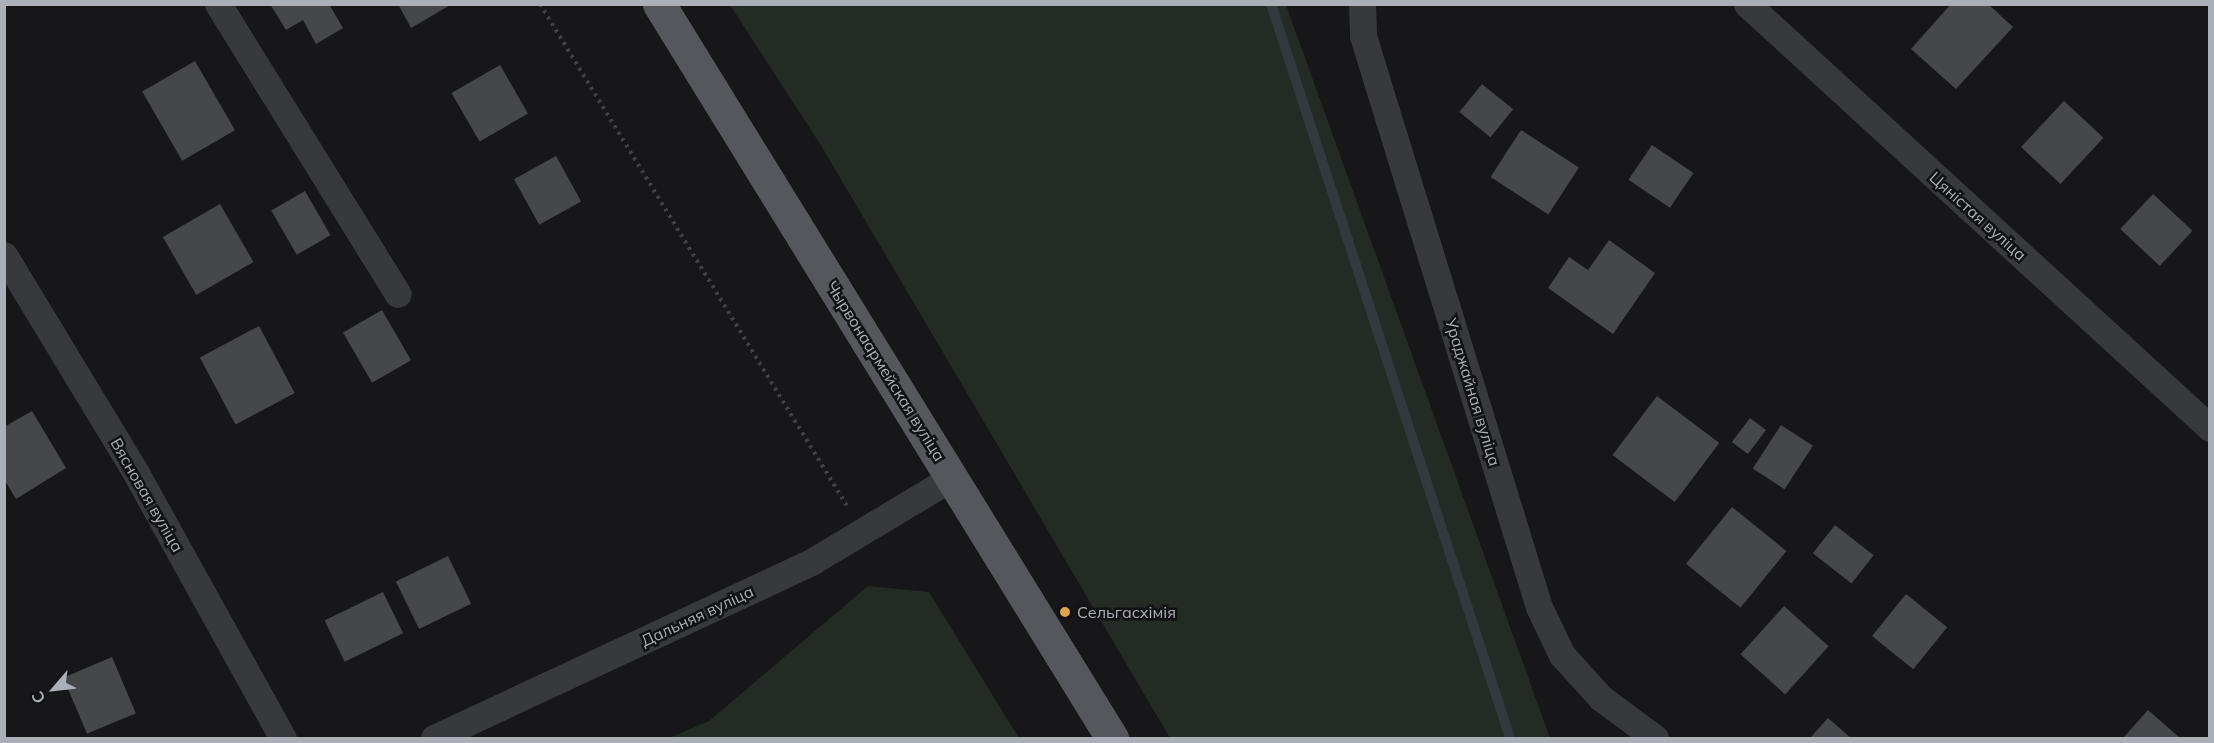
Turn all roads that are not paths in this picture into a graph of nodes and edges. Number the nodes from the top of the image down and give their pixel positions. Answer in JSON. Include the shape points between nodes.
{"nodes":[{"id":1,"x":218,"y":4,"type":"edge"},
{"id":2,"x":659,"y":4,"type":"edge"},
{"id":3,"x":1362,"y":4,"type":"edge"},
{"id":4,"x":1747,"y":4,"type":"edge"},
{"id":5,"x":4,"y":255,"type":"edge"},
{"id":6,"x":398,"y":294,"type":"dead end"},
{"id":7,"x":2210,"y":428,"type":"edge"},
{"id":8,"x":951,"y":478,"type":"junction"},
{"id":9,"x":283,"y":738,"type":"edge"},
{"id":10,"x":434,"y":738,"type":"edge"},
{"id":11,"x":1112,"y":738,"type":"edge"},
{"id":12,"x":1655,"y":738,"type":"edge"}],
"edges":[{"from":1,"to":6,"type":"street"},
{"from":2,"to":8,"type":"main road","name":"Чырвонаармейская вуліца"},
{"from":3,"to":12,"type":"street","name":"Ураджайная вуліца","via":[[1366,48],[1539,607],[1562,655],[1601,698]]},
{"from":4,"to":7,"type":"street","name":"Цяністая вуліца"},
{"from":5,"to":9,"type":"street","name":"Вясновая вуліца","via":[[137,475]]},
{"from":8,"to":10,"type":"street","name":"Дальняя вуліца","via":[[813,561]]},
{"from":8,"to":11,"type":"main road","name":"Чырвонаармейская вуліца"}]}
